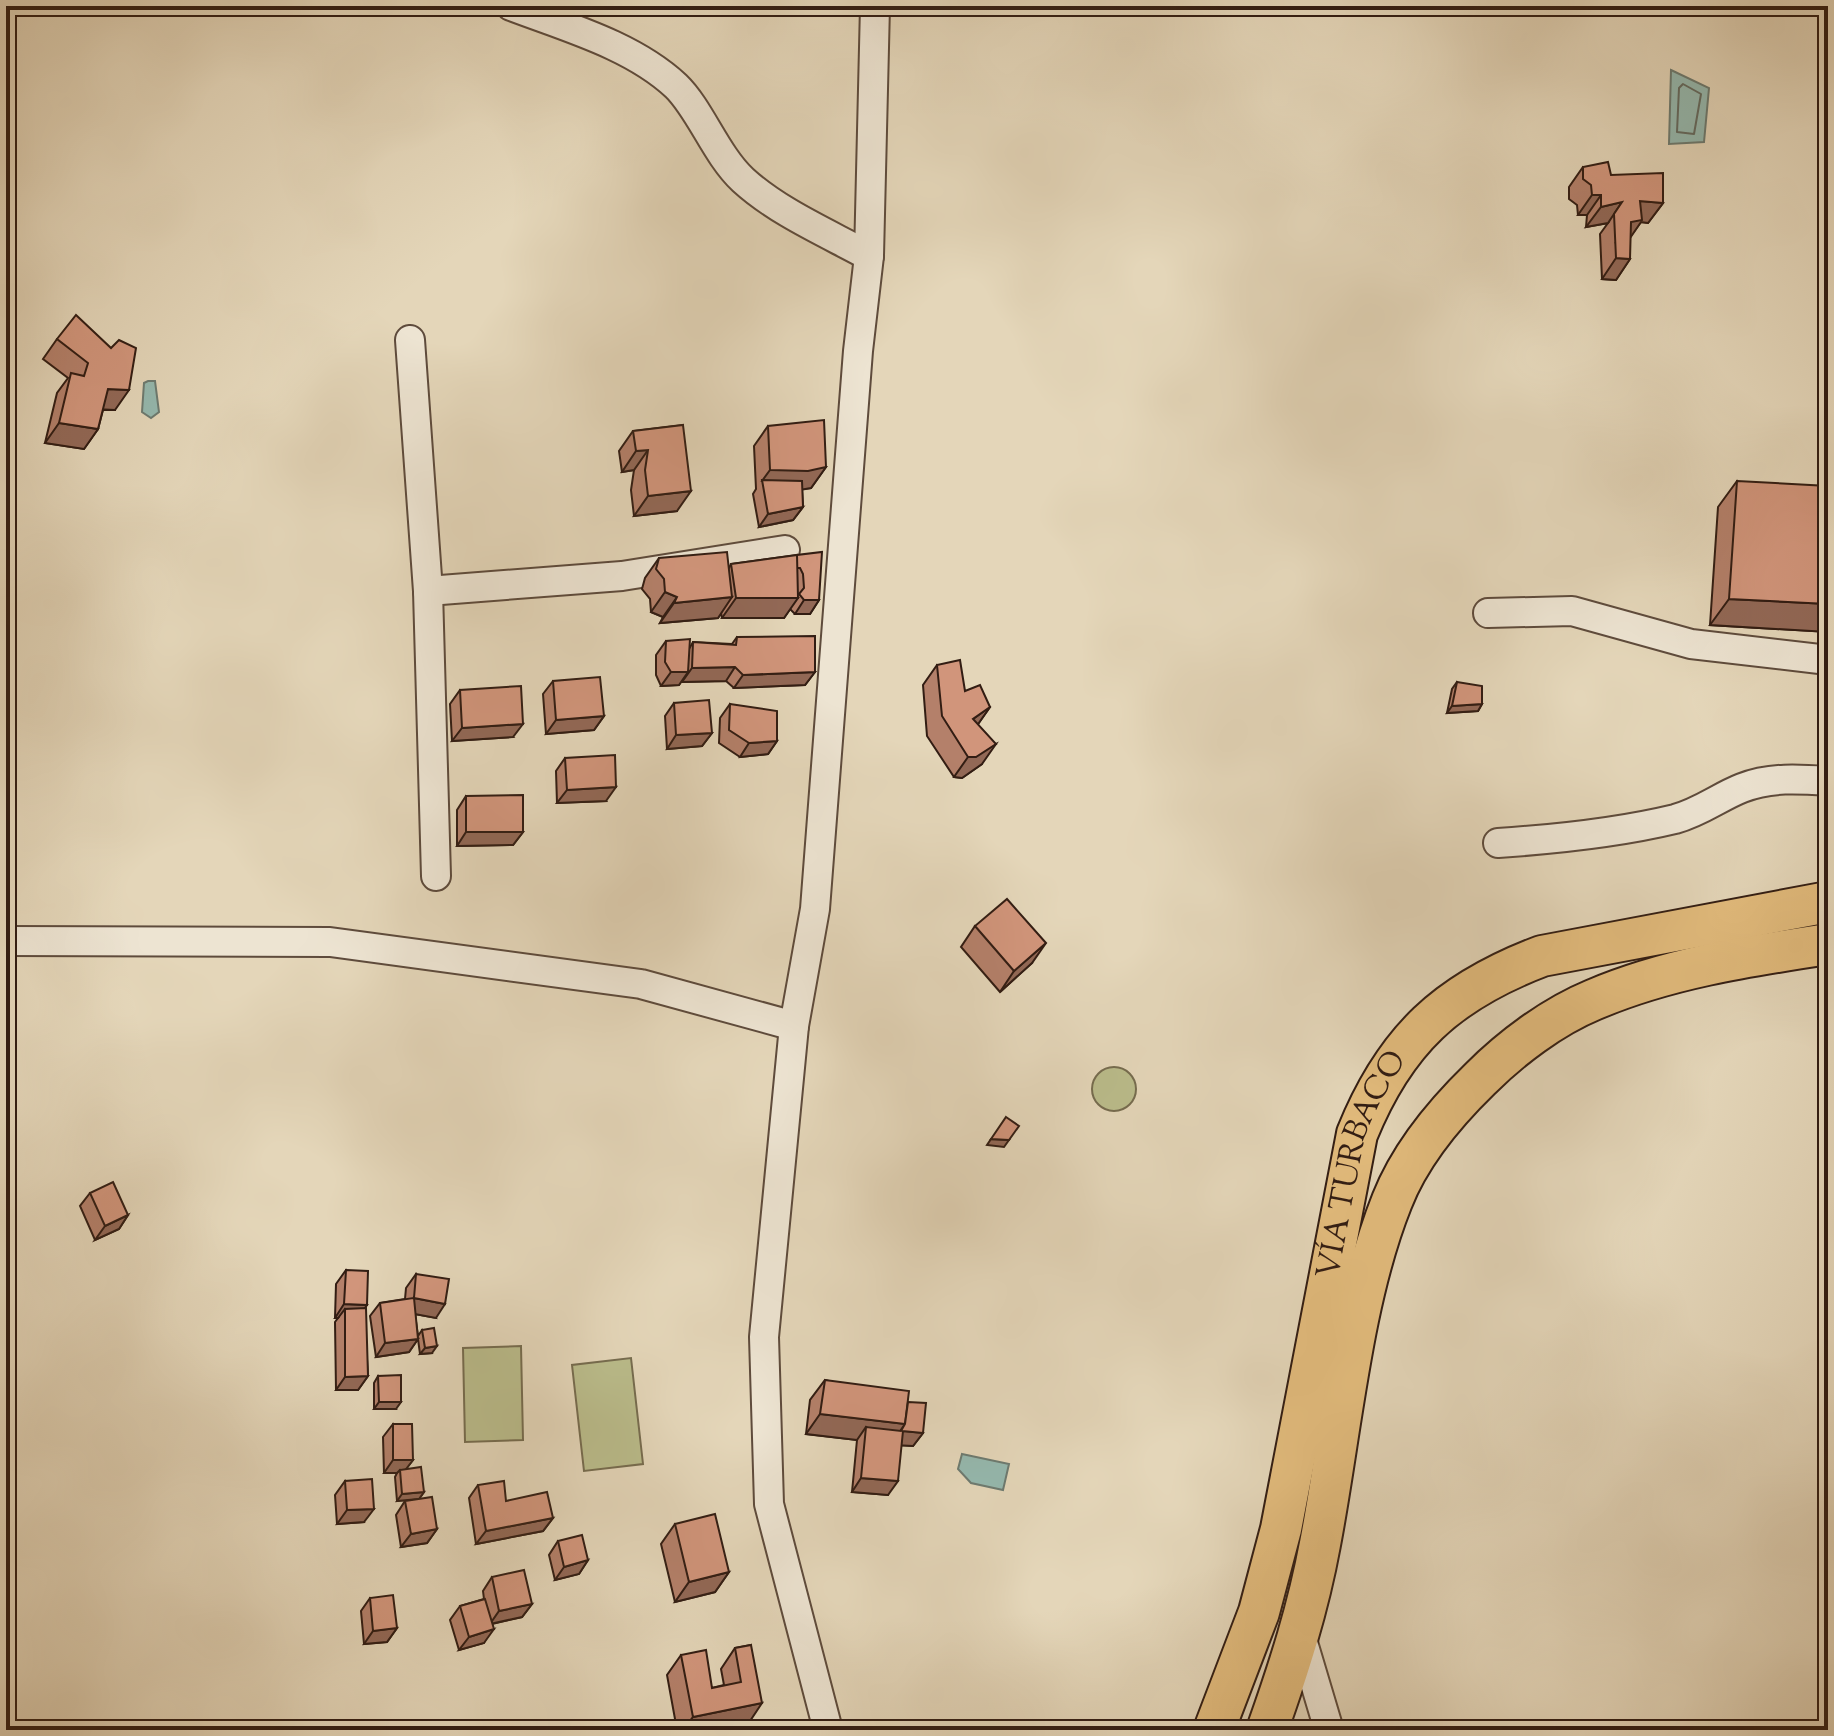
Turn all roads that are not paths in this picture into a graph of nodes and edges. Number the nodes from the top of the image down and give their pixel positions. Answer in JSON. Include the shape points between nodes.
{"nodes":[{"id":1,"x":511,"y":6,"type":"edge"},
{"id":2,"x":875,"y":6,"type":"edge"},
{"id":3,"x":869,"y":256,"type":"junction"},
{"id":4,"x":410,"y":340,"type":"dead end"},
{"id":5,"x":785,"y":550,"type":"dead end"},
{"id":6,"x":428,"y":591,"type":"junction"},
{"id":7,"x":1488,"y":613,"type":"dead end"},
{"id":8,"x":1828,"y":660,"type":"edge"},
{"id":9,"x":1828,"y":781,"type":"edge"},
{"id":10,"x":1498,"y":843,"type":"dead end"},
{"id":11,"x":436,"y":876,"type":"dead end"},
{"id":12,"x":1828,"y":902,"type":"edge"},
{"id":13,"x":6,"y":941,"type":"edge"},
{"id":14,"x":1828,"y":944,"type":"edge"},
{"id":15,"x":794,"y":1026,"type":"junction"},
{"id":16,"x":1301,"y":1636,"type":"junction"},
{"id":17,"x":828,"y":1730,"type":"edge"},
{"id":18,"x":1214,"y":1730,"type":"edge"},
{"id":19,"x":1267,"y":1730,"type":"edge"},
{"id":20,"x":1329,"y":1730,"type":"edge"}],
"edges":[{"from":1,"to":3,"type":"street","via":[[637,58],[677,87],[743,180]]},
{"from":2,"to":3,"type":"street"},
{"from":3,"to":15,"type":"street","via":[[815,909]]},
{"from":4,"to":6,"type":"street"},
{"from":5,"to":6,"type":"street","via":[[622,576]]},
{"from":6,"to":11,"type":"street"},
{"from":7,"to":8,"type":"street","via":[[1572,611],[1691,644]]},
{"from":9,"to":10,"type":"street","via":[[1769,780],[1744,787],[1701,812],[1662,822]]},
{"from":12,"to":18,"type":"highway","name":"VÍA TURBACO","via":[[1542,956],[1456,998],[1392,1063],[1357,1134],[1281,1529],[1259,1612]]},
{"from":13,"to":15,"type":"street","via":[[330,942],[641,984]]},
{"from":14,"to":16,"type":"highway","name":"VÍA TURBACO","via":[[1679,971],[1591,1000],[1498,1061],[1456,1102],[1421,1148],[1393,1198],[1370,1263]]},
{"from":15,"to":17,"type":"street","via":[[764,1337],[769,1504]]},
{"from":16,"to":19,"type":"highway","name":"VÍA TURBACO"},
{"from":16,"to":20,"type":"street"}]}
